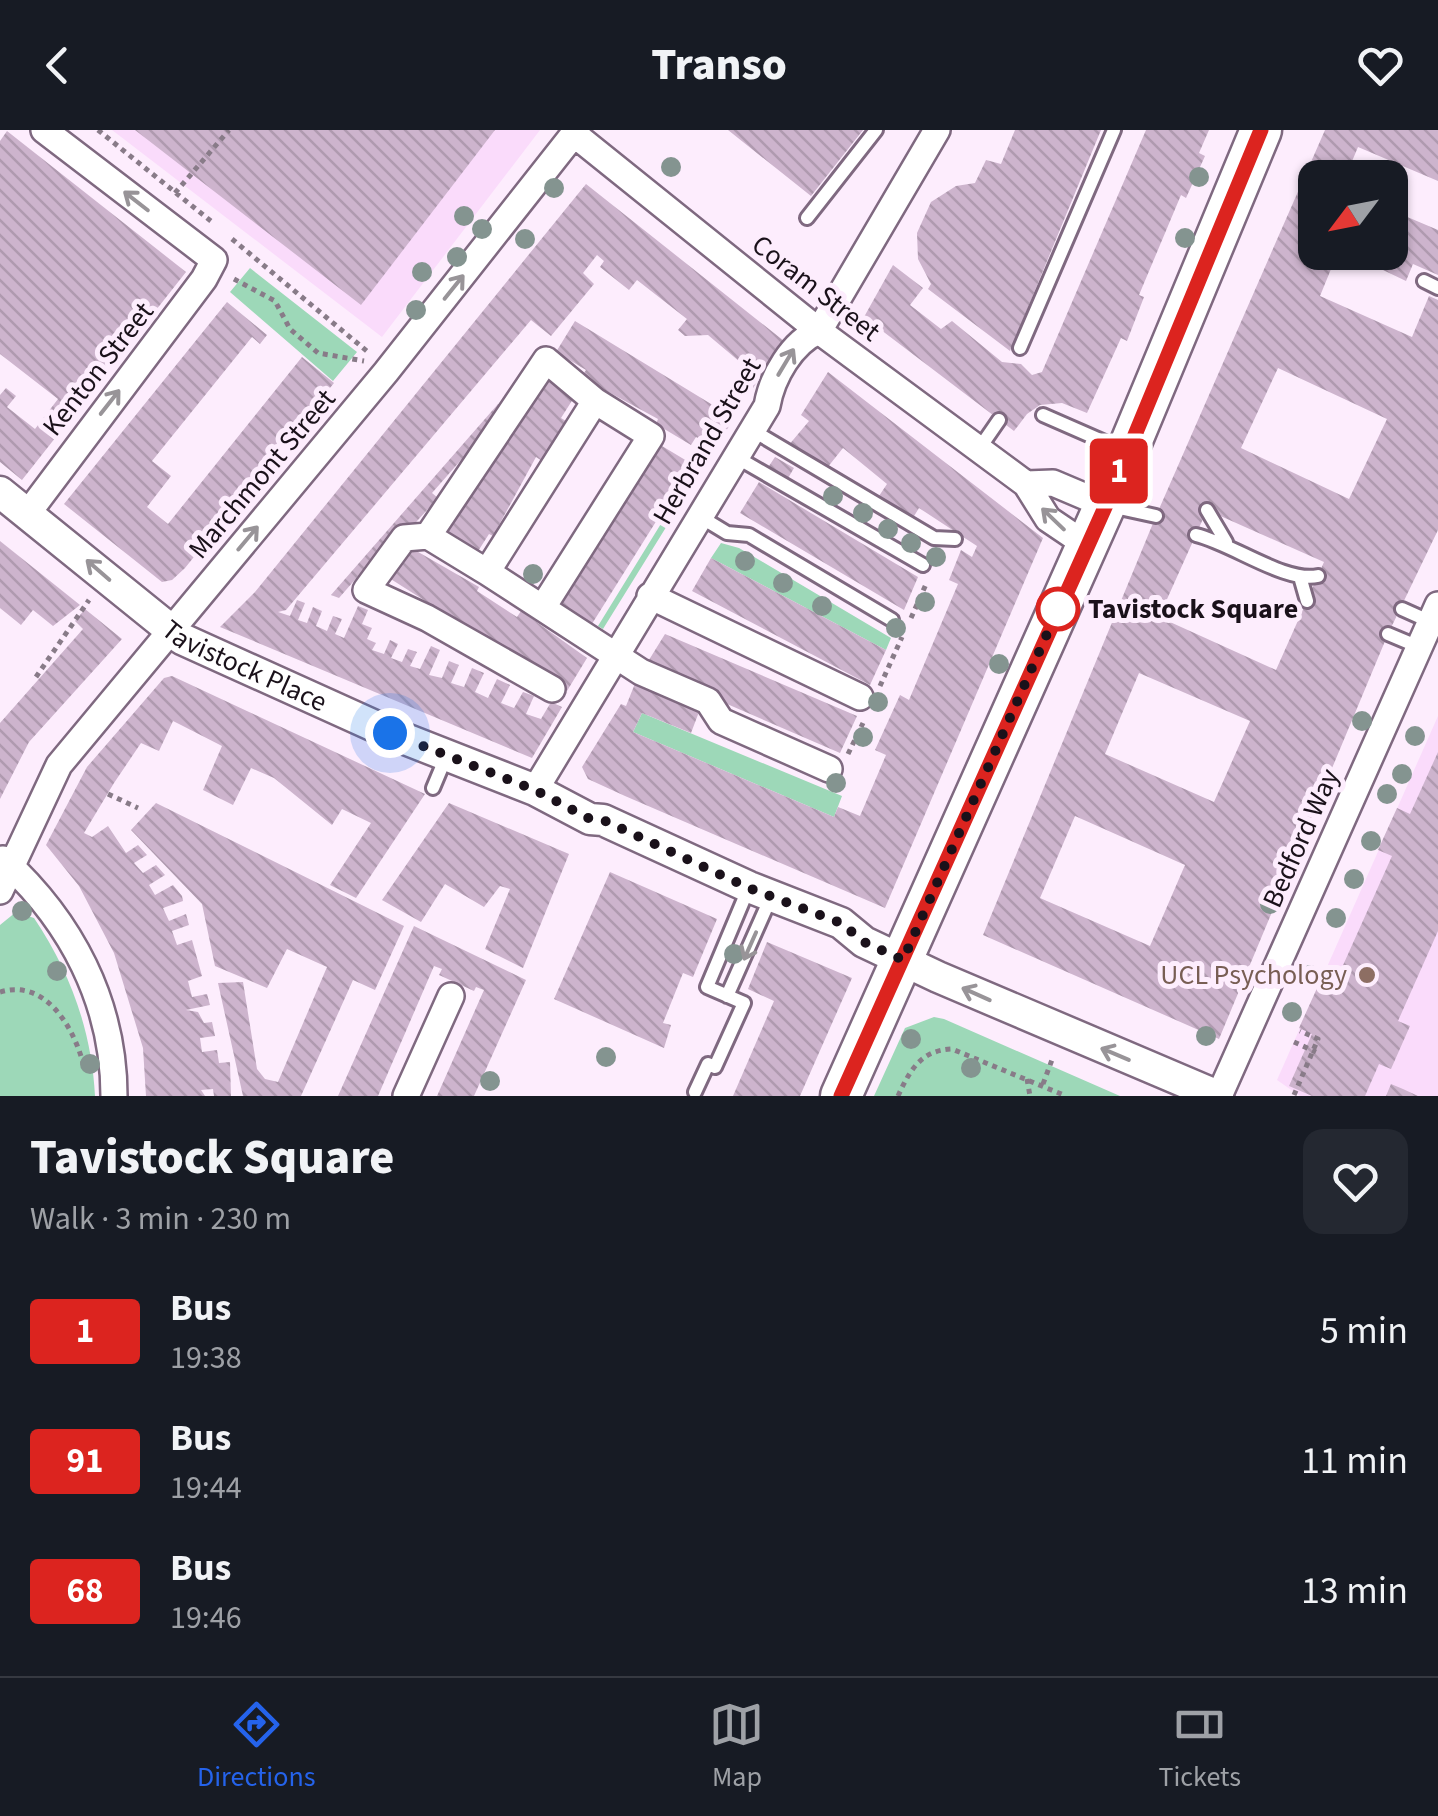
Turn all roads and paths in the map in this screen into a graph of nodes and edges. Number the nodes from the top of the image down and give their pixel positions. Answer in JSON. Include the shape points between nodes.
{"nodes":[{"id":1,"x":44,"y":130,"type":"edge"},
{"id":2,"x":98,"y":130,"type":"edge"},
{"id":3,"x":228,"y":130,"type":"edge"},
{"id":4,"x":876,"y":130,"type":"edge"},
{"id":5,"x":936,"y":130,"type":"edge"},
{"id":6,"x":1114,"y":130,"type":"edge"},
{"id":7,"x":1261,"y":130,"type":"edge"},
{"id":8,"x":576,"y":132,"type":"edge"},
{"id":9,"x":176,"y":192,"type":"junction"},
{"id":10,"x":807,"y":218,"type":"dead end"},
{"id":11,"x":222,"y":268,"type":"junction"},
{"id":12,"x":1424,"y":281,"type":"dead end"},
{"id":13,"x":1438,"y":288,"type":"edge"},
{"id":14,"x":819,"y":331,"type":"junction"},
{"id":15,"x":1020,"y":348,"type":"dead end"},
{"id":16,"x":368,"y":352,"type":"dead end"},
{"id":17,"x":364,"y":360,"type":"dead end"},
{"id":18,"x":595,"y":401,"type":"junction"},
{"id":19,"x":1044,"y":414,"type":"dead end"},
{"id":20,"x":1000,"y":420,"type":"dead end"},
{"id":21,"x":752,"y":430,"type":"junction"},
{"id":22,"x":978,"y":449,"type":"junction"},
{"id":23,"x":1127,"y":452,"type":"junction"},
{"id":24,"x":736,"y":456,"type":"junction"},
{"id":25,"x":1026,"y":484,"type":"junction"},
{"id":26,"x":0,"y":492,"type":"edge"},
{"id":27,"x":1106,"y":505,"type":"junction"},
{"id":28,"x":1207,"y":510,"type":"dead end"},
{"id":29,"x":28,"y":513,"type":"junction"},
{"id":30,"x":699,"y":516,"type":"junction"},
{"id":31,"x":1156,"y":516,"type":"dead end"},
{"id":32,"x":1196,"y":535,"type":"dead end"},
{"id":33,"x":428,"y":536,"type":"junction"},
{"id":34,"x":955,"y":538,"type":"dead end"},
{"id":35,"x":1226,"y":542,"type":"junction"},
{"id":36,"x":1088,"y":546,"type":"junction"},
{"id":37,"x":923,"y":565,"type":"joint"},
{"id":38,"x":487,"y":572,"type":"junction"},
{"id":39,"x":1318,"y":576,"type":"dead end"},
{"id":40,"x":1301,"y":580,"type":"junction"},
{"id":41,"x":650,"y":596,"type":"junction"},
{"id":42,"x":91,"y":598,"type":"dead end"},
{"id":43,"x":1307,"y":601,"type":"dead end"},
{"id":44,"x":543,"y":606,"type":"junction"},
{"id":45,"x":1402,"y":609,"type":"dead end"},
{"id":46,"x":1434,"y":613,"type":"edge"},
{"id":47,"x":892,"y":620,"type":"dead end"},
{"id":48,"x":170,"y":630,"type":"junction"},
{"id":49,"x":1388,"y":634,"type":"dead end"},
{"id":50,"x":1419,"y":647,"type":"junction"},
{"id":51,"x":614,"y":655,"type":"junction"},
{"id":52,"x":36,"y":677,"type":"dead end"},
{"id":53,"x":552,"y":689,"type":"dead end"},
{"id":54,"x":868,"y":702,"type":"junction"},
{"id":55,"x":446,"y":757,"type":"junction"},
{"id":56,"x":829,"y":768,"type":"joint"},
{"id":57,"x":432,"y":788,"type":"dead end"},
{"id":58,"x":535,"y":790,"type":"junction"},
{"id":59,"x":108,"y":794,"type":"dead end"},
{"id":60,"x":138,"y":808,"type":"dead end"},
{"id":61,"x":6,"y":862,"type":"edge"},
{"id":62,"x":0,"y":891,"type":"edge"},
{"id":63,"x":760,"y":892,"type":"junction"},
{"id":64,"x":903,"y":960,"type":"junction"},
{"id":65,"x":0,"y":992,"type":"edge"},
{"id":66,"x":451,"y":996,"type":"dead end"},
{"id":67,"x":728,"y":996,"type":"junction"},
{"id":68,"x":1300,"y":1031,"type":"dead end"},
{"id":69,"x":1294,"y":1042,"type":"dead end"},
{"id":70,"x":1316,"y":1052,"type":"dead end"},
{"id":71,"x":1051,"y":1066,"type":"dead end"},
{"id":72,"x":84,"y":1077,"type":"dead end"},
{"id":73,"x":1027,"y":1079,"type":"junction"},
{"id":74,"x":1042,"y":1086,"type":"junction"},
{"id":75,"x":695,"y":1092,"type":"dead end"},
{"id":76,"x":1054,"y":1094,"type":"edge"},
{"id":77,"x":1294,"y":1095,"type":"edge"},
{"id":78,"x":114,"y":1096,"type":"edge"},
{"id":79,"x":406,"y":1096,"type":"edge"},
{"id":80,"x":841,"y":1096,"type":"edge"},
{"id":81,"x":898,"y":1096,"type":"edge"},
{"id":82,"x":1030,"y":1096,"type":"edge"},
{"id":83,"x":1066,"y":1096,"type":"edge"},
{"id":84,"x":1219,"y":1096,"type":"edge"}],
"edges":[{"from":11,"to":1,"type":"street","one_way":true},
{"from":2,"to":9,"type":"path"},
{"from":3,"to":9,"type":"path"},
{"from":4,"to":10,"type":"lane"},
{"from":5,"to":14,"type":"street","name":"Herbrand Street"},
{"from":6,"to":15,"type":"lane"},
{"from":7,"to":23,"type":"main road"},
{"from":8,"to":14,"type":"street","name":"Coram Street"},
{"from":48,"to":8,"type":"street","name":"Marchmont Street","one_way":true},
{"from":9,"to":16,"type":"path"},
{"from":11,"to":17,"type":"path","via":[[275,300],[290,329],[318,353]]},
{"from":29,"to":11,"type":"street","name":"Kenton Street","one_way":true},
{"from":12,"to":13,"type":"lane"},
{"from":21,"to":14,"type":"street","name":"Herbrand Street","one_way":true,"via":[[800,338]]},
{"from":14,"to":22,"type":"street","name":"Coram Street"},
{"from":18,"to":33,"type":"street","via":[[546,360]]},
{"from":18,"to":38,"type":"street"},
{"from":18,"to":44,"type":"street","via":[[651,436]]},
{"from":19,"to":23,"type":"lane"},
{"from":20,"to":22,"type":"lane"},
{"from":21,"to":24,"type":"street","name":"Herbrand Street"},
{"from":21,"to":34,"type":"lane","via":[[934,538]]},
{"from":22,"to":25,"type":"street","name":"Coram Street"},
{"from":23,"to":27,"type":"main road"},
{"from":24,"to":30,"type":"street","name":"Herbrand Street"},
{"from":24,"to":37,"type":"lane"},
{"from":25,"to":27,"type":"street","name":"Coram Street","via":[[1053,483]]},
{"from":36,"to":25,"type":"street","name":"Coram Street","one_way":true,"via":[[1048,519]]},
{"from":26,"to":29,"type":"street","name":"Tavistock Place"},
{"from":27,"to":31,"type":"lane"},
{"from":27,"to":36,"type":"main road"},
{"from":28,"to":35,"type":"lane"},
{"from":48,"to":29,"type":"street","name":"Tavistock Place","one_way":true},
{"from":30,"to":41,"type":"street","name":"Herbrand Street"},
{"from":30,"to":47,"type":"lane","via":[[727,533],[749,535]]},
{"from":32,"to":35,"type":"lane"},
{"from":33,"to":38,"type":"street"},
{"from":33,"to":53,"type":"street","via":[[404,538],[366,590]]},
{"from":35,"to":40,"type":"lane"},
{"from":36,"to":64,"type":"main road"},
{"from":37,"to":54,"type":"path","via":[[932,571]]},
{"from":38,"to":44,"type":"street"},
{"from":39,"to":40,"type":"lane"},
{"from":40,"to":43,"type":"lane"},
{"from":41,"to":51,"type":"street","name":"Herbrand Street"},
{"from":41,"to":54,"type":"street"},
{"from":42,"to":52,"type":"path"},
{"from":44,"to":51,"type":"street"},
{"from":45,"to":46,"type":"lane"},
{"from":46,"to":50,"type":"street","name":"Bedford Way"},
{"from":48,"to":55,"type":"street","name":"Tavistock Place"},
{"from":48,"to":61,"type":"street","name":"Marchmont Street","via":[[59,766]]},
{"from":49,"to":50,"type":"lane"},
{"from":50,"to":84,"type":"street","name":"Bedford Way"},
{"from":51,"to":56,"type":"street","via":[[708,701],[721,721]]},
{"from":51,"to":58,"type":"street","name":"Herbrand Street"},
{"from":54,"to":56,"type":"path","via":[[840,774]]},
{"from":55,"to":57,"type":"lane"},
{"from":55,"to":58,"type":"street","name":"Tavistock Place"},
{"from":58,"to":63,"type":"street","name":"Tavistock Place"},
{"from":59,"to":60,"type":"path"},
{"from":61,"to":62,"type":"street","name":"Marchmont Street"},
{"from":61,"to":78,"type":"street","via":[[62,923],[89,974],[110,1050]]},
{"from":63,"to":64,"type":"street","name":"Tavistock Place","via":[[841,923]]},
{"from":63,"to":67,"type":"lane","one_way":true},
{"from":63,"to":67,"type":"lane","via":[[707,987]]},
{"from":64,"to":80,"type":"main road"},
{"from":84,"to":64,"type":"street","one_way":true},
{"from":65,"to":72,"type":"path","via":[[26,990],[55,1009],[77,1047]]},
{"from":66,"to":79,"type":"street"},
{"from":67,"to":75,"type":"lane","via":[[744,1003],[715,1067],[708,1064]]},
{"from":68,"to":77,"type":"path","via":[[1320,1040]]},
{"from":69,"to":70,"type":"path"},
{"from":71,"to":74,"type":"path"},
{"from":73,"to":74,"type":"path"},
{"from":73,"to":81,"type":"path","via":[[945,1049],[916,1062]]},
{"from":73,"to":82,"type":"path"},
{"from":74,"to":76,"type":"path"},
{"from":76,"to":83,"type":"path"}]}
